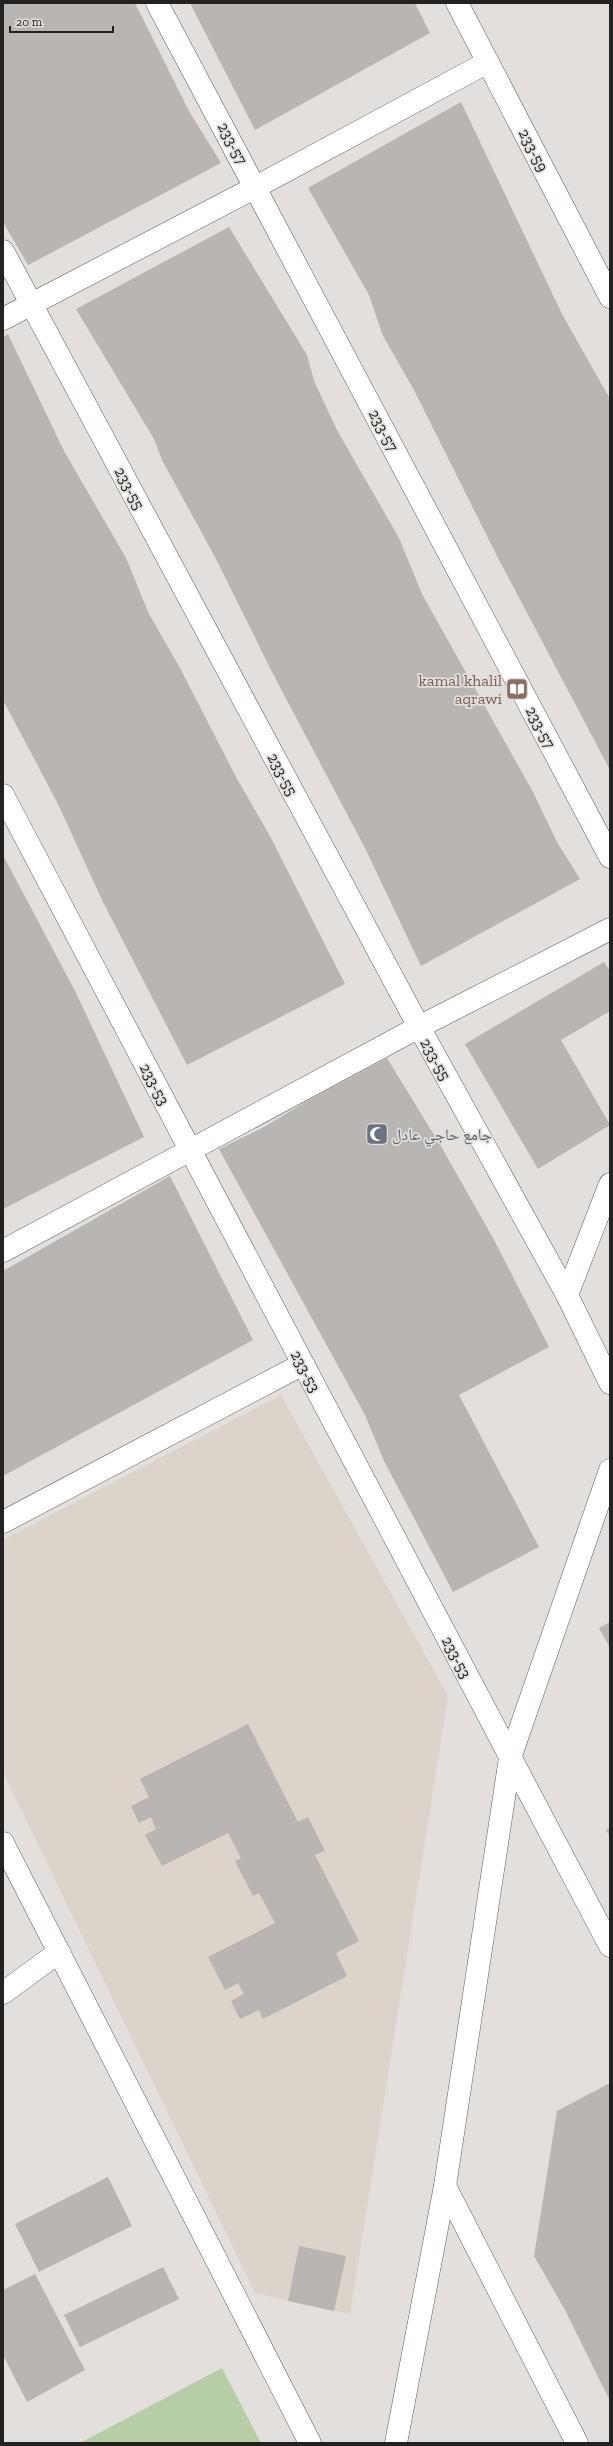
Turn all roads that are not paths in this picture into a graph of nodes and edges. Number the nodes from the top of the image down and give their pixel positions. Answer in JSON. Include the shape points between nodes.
{"nodes":[{"id":1,"x":157,"y":3,"type":"edge"},
{"id":2,"x":457,"y":3,"type":"edge"},
{"id":3,"x":488,"y":62,"type":"junction"},
{"id":4,"x":256,"y":187,"type":"junction"},
{"id":5,"x":3,"y":251,"type":"edge"},
{"id":6,"x":610,"y":297,"type":"edge"},
{"id":7,"x":32,"y":303,"type":"junction"},
{"id":8,"x":3,"y":319,"type":"edge"},
{"id":9,"x":3,"y":795,"type":"edge"},
{"id":10,"x":610,"y":858,"type":"edge"},
{"id":11,"x":610,"y":929,"type":"edge"},
{"id":12,"x":419,"y":1027,"type":"junction"},
{"id":13,"x":191,"y":1152,"type":"junction"},
{"id":14,"x":610,"y":1184,"type":"edge"},
{"id":15,"x":3,"y":1251,"type":"edge"},
{"id":16,"x":566,"y":1295,"type":"junction"},
{"id":17,"x":303,"y":1364,"type":"junction"},
{"id":18,"x":610,"y":1383,"type":"edge"},
{"id":19,"x":610,"y":1470,"type":"edge"},
{"id":20,"x":3,"y":1522,"type":"edge"},
{"id":21,"x":510,"y":1758,"type":"junction"},
{"id":22,"x":3,"y":1843,"type":"edge"},
{"id":23,"x":610,"y":1946,"type":"edge"},
{"id":24,"x":59,"y":1952,"type":"junction"},
{"id":25,"x":3,"y":1992,"type":"edge"},
{"id":26,"x":445,"y":2186,"type":"junction"},
{"id":27,"x":310,"y":2443,"type":"edge"},
{"id":28,"x":396,"y":2443,"type":"edge"},
{"id":29,"x":577,"y":2443,"type":"edge"}],
"edges":[{"from":1,"to":4,"type":"street","name":"233-57"},
{"from":2,"to":3,"type":"street","name":"233-59"},
{"from":3,"to":4,"type":"street"},
{"from":3,"to":6,"type":"street","name":"233-59"},
{"from":4,"to":7,"type":"street"},
{"from":4,"to":10,"type":"street","name":"233-57"},
{"from":5,"to":7,"type":"street","name":"233-55"},
{"from":7,"to":8,"type":"street"},
{"from":7,"to":12,"type":"street","name":"233-55"},
{"from":9,"to":13,"type":"street","name":"233-53"},
{"from":11,"to":12,"type":"street"},
{"from":12,"to":13,"type":"street"},
{"from":12,"to":16,"type":"street","name":"233-55"},
{"from":13,"to":15,"type":"street"},
{"from":13,"to":17,"type":"street","name":"233-53"},
{"from":14,"to":16,"type":"street"},
{"from":16,"to":18,"type":"street","name":"233-55"},
{"from":17,"to":20,"type":"street"},
{"from":17,"to":21,"type":"street","name":"233-53"},
{"from":19,"to":21,"type":"street"},
{"from":21,"to":23,"type":"street","name":"233-53"},
{"from":21,"to":26,"type":"street"},
{"from":22,"to":24,"type":"street"},
{"from":24,"to":25,"type":"street"},
{"from":24,"to":27,"type":"street"},
{"from":26,"to":28,"type":"street"},
{"from":26,"to":29,"type":"street"}]}
